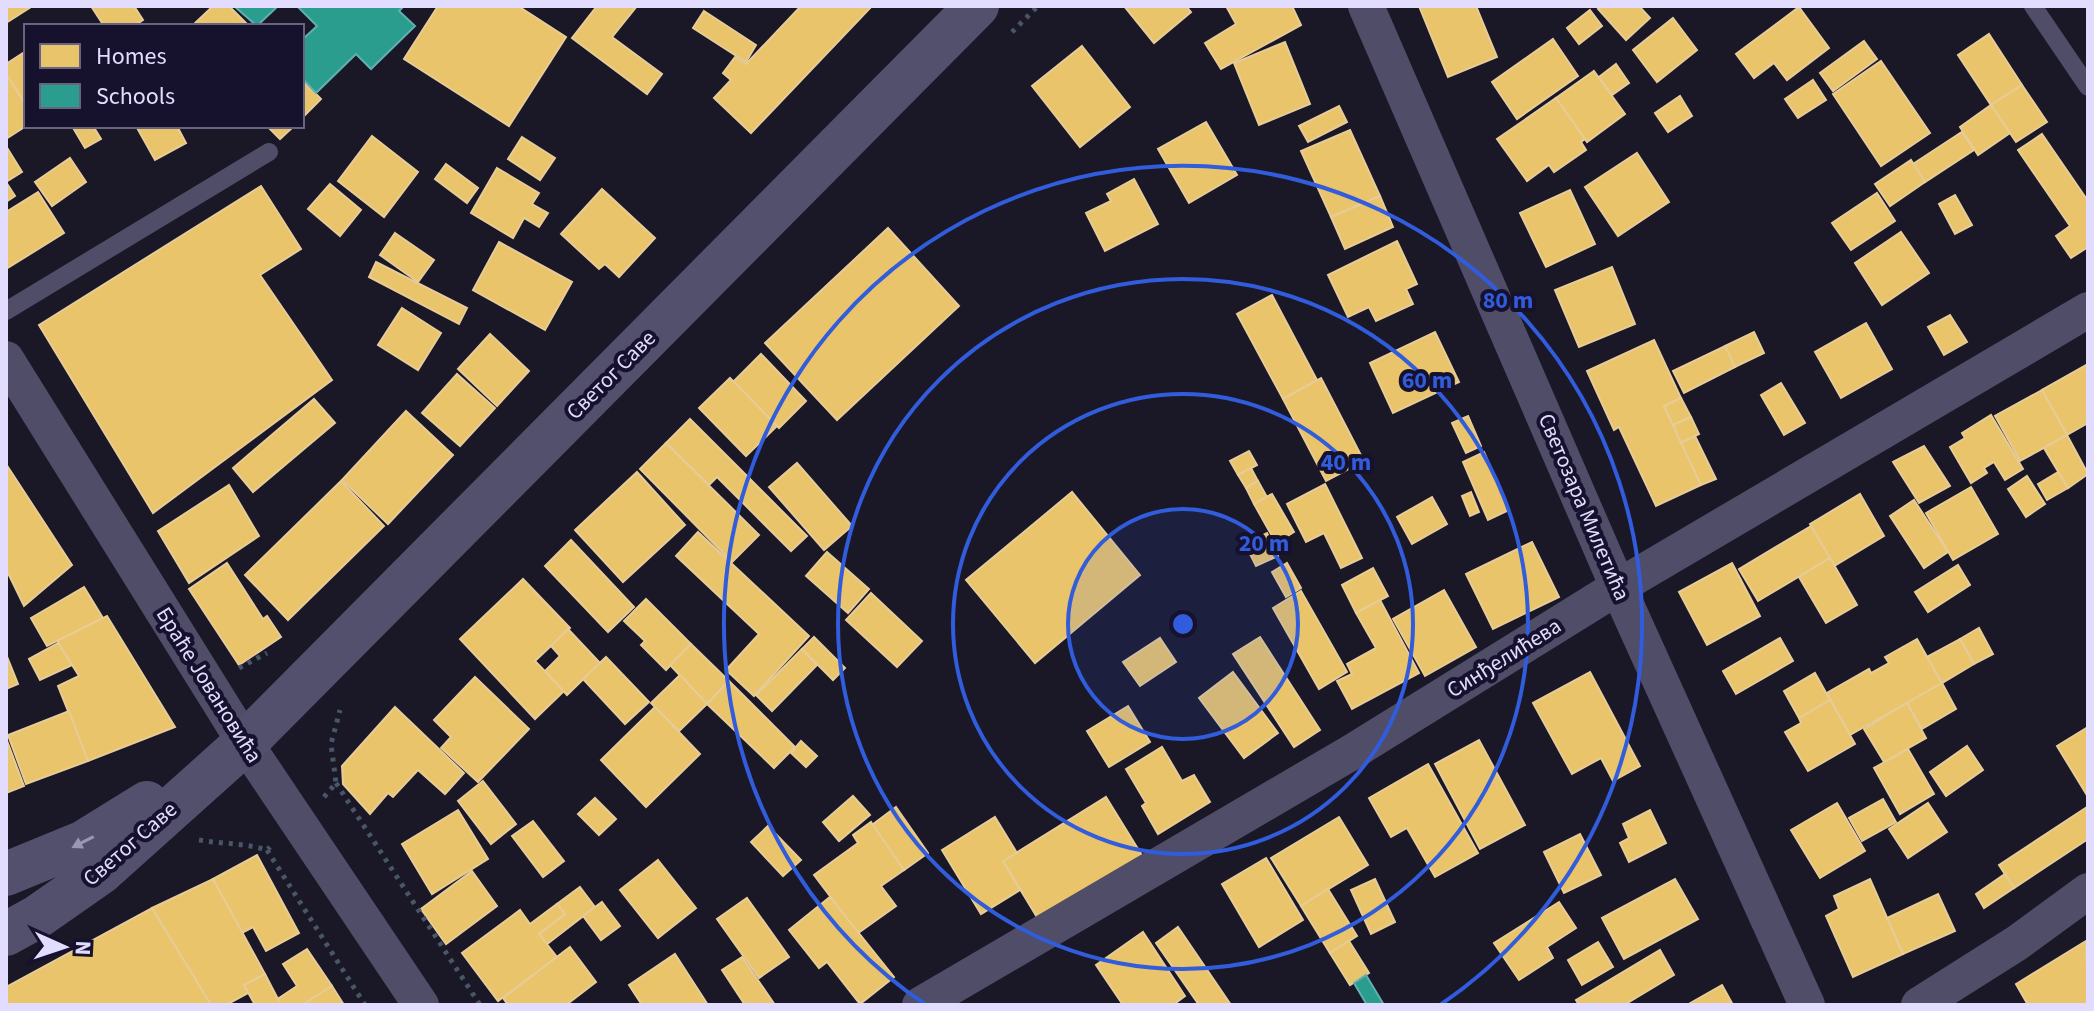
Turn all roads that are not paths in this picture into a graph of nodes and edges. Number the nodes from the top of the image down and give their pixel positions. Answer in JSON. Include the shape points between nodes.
{"nodes":[{"id":1,"x":977,"y":6,"type":"edge"},
{"id":2,"x":1366,"y":6,"type":"edge"},
{"id":3,"x":2033,"y":6,"type":"edge"},
{"id":4,"x":2088,"y":87,"type":"edge"},
{"id":5,"x":269,"y":152,"type":"dead end"},
{"id":6,"x":2088,"y":310,"type":"edge"},
{"id":7,"x":6,"y":311,"type":"edge"},
{"id":8,"x":6,"y":359,"type":"edge"},
{"id":9,"x":1618,"y":587,"type":"junction"},
{"id":10,"x":245,"y":743,"type":"junction"},
{"id":11,"x":6,"y":874,"type":"edge"},
{"id":12,"x":2088,"y":891,"type":"edge"},
{"id":13,"x":6,"y":934,"type":"edge"},
{"id":14,"x":421,"y":1005,"type":"edge"},
{"id":15,"x":920,"y":1005,"type":"edge"},
{"id":16,"x":1807,"y":1005,"type":"edge"},
{"id":17,"x":1919,"y":1005,"type":"edge"}],
"edges":[{"from":1,"to":10,"type":"street","name":"Светог Саве"},
{"from":2,"to":9,"type":"street","name":"Светозара Милетића"},
{"from":3,"to":4,"type":"lane"},
{"from":5,"to":7,"type":"lane"},
{"from":6,"to":9,"type":"street","name":"Синђелићева"},
{"from":8,"to":10,"type":"street","name":"Браће Јовановића"},
{"from":9,"to":15,"type":"street","name":"Синђелићева","via":[[1352,752]]},
{"from":9,"to":16,"type":"street","name":"Светозара Милетића"},
{"from":10,"to":11,"type":"street","name":"Светог Саве","one_way":true,"via":[[84,842]]},
{"from":10,"to":13,"type":"street","name":"Светог Саве","via":[[100,873]]},
{"from":10,"to":14,"type":"street","name":"Браће Јовановића"},
{"from":12,"to":17,"type":"street"}]}
